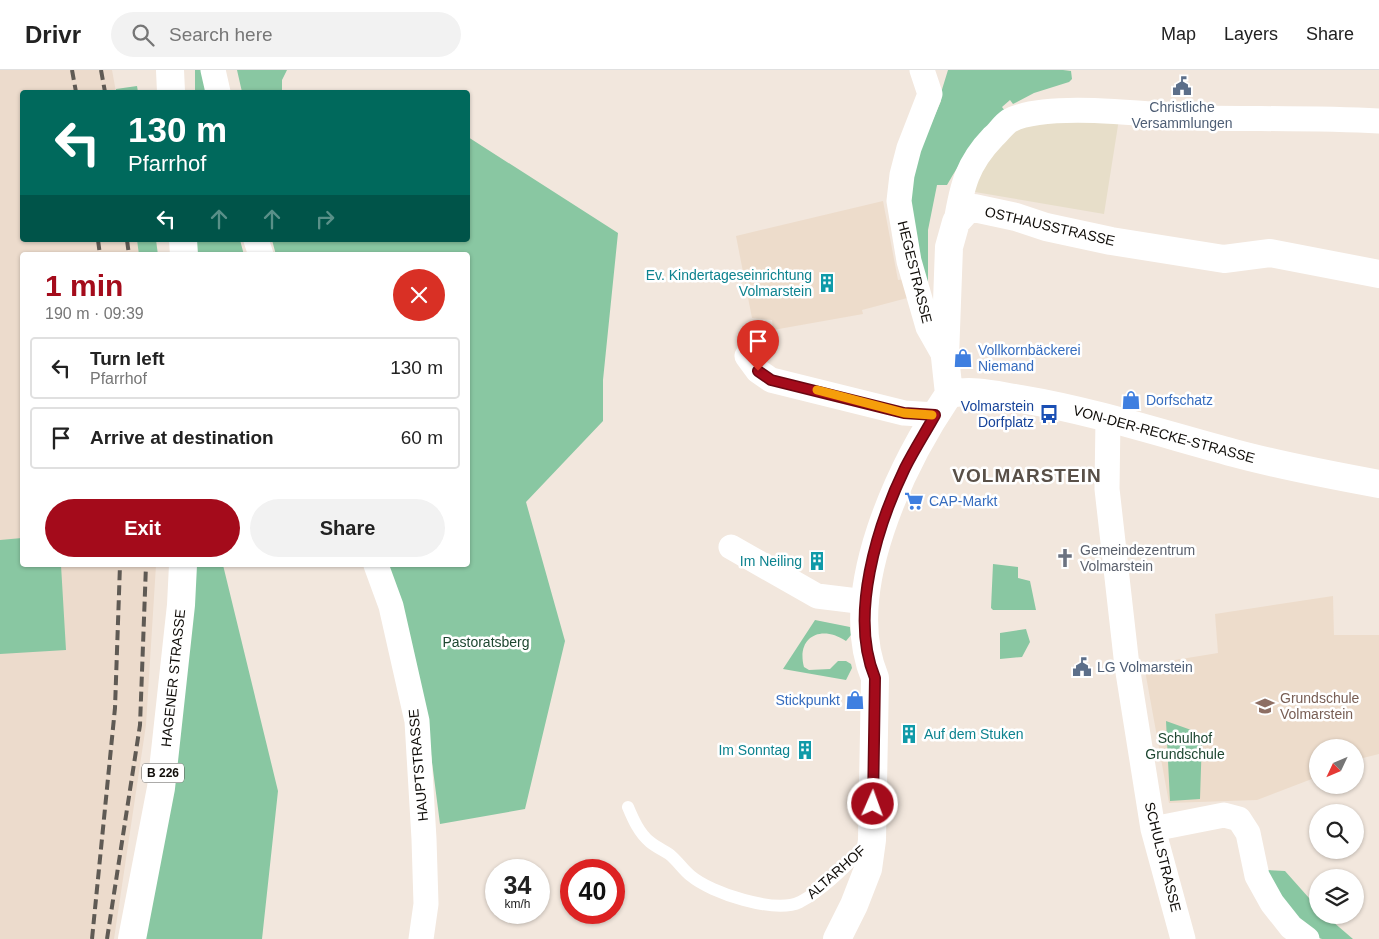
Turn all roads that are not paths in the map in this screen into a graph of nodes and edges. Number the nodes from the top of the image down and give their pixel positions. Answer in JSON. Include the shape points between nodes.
{"nodes":[{"id":1,"x":170,"y":70,"type":"edge"},
{"id":2,"x":213,"y":70,"type":"edge"},
{"id":3,"x":922,"y":70,"type":"edge"},
{"id":4,"x":171,"y":90,"type":"edge"},
{"id":5,"x":218,"y":90,"type":"edge"},
{"id":6,"x":1379,"y":121,"type":"edge"},
{"id":7,"x":956,"y":222,"type":"junction"},
{"id":8,"x":1379,"y":274,"type":"edge"},
{"id":9,"x":747,"y":356,"type":"dead end"},
{"id":10,"x":945,"y":357,"type":"junction"},
{"id":11,"x":942,"y":405,"type":"junction"},
{"id":12,"x":1108,"y":418,"type":"junction"},
{"id":13,"x":1379,"y":484,"type":"edge"},
{"id":14,"x":731,"y":547,"type":"dead end"},
{"id":15,"x":183,"y":567,"type":"edge"},
{"id":16,"x":377,"y":567,"type":"edge"},
{"id":17,"x":866,"y":602,"type":"junction"},
{"id":18,"x":628,"y":806,"type":"dead end"},
{"id":19,"x":1153,"y":829,"type":"junction"},
{"id":20,"x":872,"y":840,"type":"junction"},
{"id":21,"x":132,"y":939,"type":"edge"},
{"id":22,"x":421,"y":939,"type":"edge"},
{"id":23,"x":837,"y":939,"type":"edge"},
{"id":24,"x":1183,"y":939,"type":"edge"},
{"id":25,"x":1307,"y":939,"type":"edge"}],
"edges":[{"from":1,"to":4,"type":"street"},
{"from":2,"to":5,"type":"street"},
{"from":3,"to":10,"type":"street","name":"HEGESTRASSE","via":[[930,94],[909,148],[899,201],[909,261],[928,327]]},
{"from":6,"to":7,"type":"street","via":[[1194,117],[1127,112],[1032,115],[1009,122],[971,165],[962,184]]},
{"from":7,"to":8,"type":"street","name":"OSTHAUSSTRASSE","via":[[966,211],[974,208],[1111,241],[1224,259],[1270,253]]},
{"from":7,"to":10,"type":"street","via":[[949,247]]},
{"from":9,"to":11,"type":"street","via":[[758,371],[771,380],[904,413]]},
{"from":10,"to":11,"type":"street"},
{"from":11,"to":12,"type":"street","name":"VON-DER-RECKE-STRASSE","via":[[970,390]]},
{"from":11,"to":17,"type":"street","via":[[889,503],[877,543]]},
{"from":12,"to":13,"type":"street","name":"VON-DER-RECKE-STRASSE","via":[[1236,454]]},
{"from":12,"to":19,"type":"street","name":"SCHULSTRASSE","via":[[1106,489],[1127,666]]},
{"from":14,"to":17,"type":"street","via":[[817,596]]},
{"from":15,"to":21,"type":"street","name":"HAGENER STRASSE","number":"B 226","via":[[182,605],[161,788]]},
{"from":16,"to":22,"type":"street","name":"HAUPTSTRASSE","via":[[391,606],[417,721],[426,904]]},
{"from":17,"to":20,"type":"street","via":[[867,659],[875,678]]},
{"from":18,"to":20,"type":"lane","name":"ALTARHOF","via":[[650,842],[669,854],[691,877],[758,904],[780,907],[799,903],[838,873]]},
{"from":19,"to":24,"type":"street","name":"SCHULSTRASSE"},
{"from":19,"to":25,"type":"street","via":[[1224,815],[1238,819],[1248,833],[1257,876],[1264,889],[1291,927]]},
{"from":20,"to":23,"type":"street","via":[[868,869]]}]}
